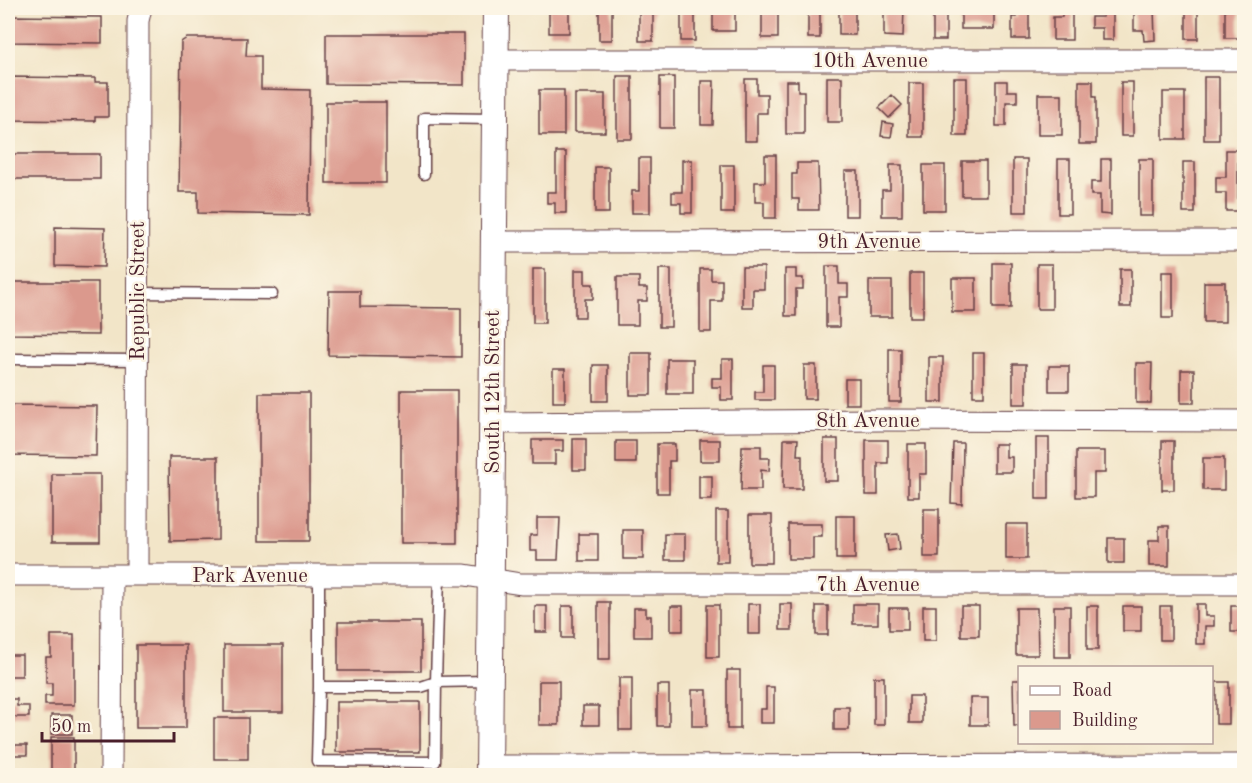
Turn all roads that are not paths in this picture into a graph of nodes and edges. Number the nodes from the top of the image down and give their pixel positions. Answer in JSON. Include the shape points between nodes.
{"nodes":[{"id":1,"x":141,"y":8,"type":"edge"},
{"id":2,"x":496,"y":8,"type":"edge"},
{"id":3,"x":495,"y":60,"type":"junction"},
{"id":4,"x":1245,"y":60,"type":"edge"},
{"id":5,"x":495,"y":120,"type":"junction"},
{"id":6,"x":424,"y":174,"type":"dead end"},
{"id":7,"x":1245,"y":241,"type":"edge"},
{"id":8,"x":493,"y":242,"type":"junction"},
{"id":9,"x":137,"y":293,"type":"junction"},
{"id":10,"x":272,"y":294,"type":"dead end"},
{"id":11,"x":8,"y":358,"type":"edge"},
{"id":12,"x":137,"y":360,"type":"junction"},
{"id":13,"x":1245,"y":421,"type":"edge"},
{"id":14,"x":492,"y":423,"type":"junction"},
{"id":15,"x":8,"y":574,"type":"edge"},
{"id":16,"x":112,"y":575,"type":"junction"},
{"id":17,"x":137,"y":575,"type":"junction"},
{"id":18,"x":319,"y":575,"type":"junction"},
{"id":19,"x":439,"y":575,"type":"junction"},
{"id":20,"x":492,"y":579,"type":"junction"},
{"id":21,"x":1245,"y":584,"type":"edge"},
{"id":22,"x":490,"y":681,"type":"junction"},
{"id":23,"x":436,"y":682,"type":"junction"},
{"id":24,"x":319,"y":687,"type":"junction"},
{"id":25,"x":1245,"y":765,"type":"edge"},
{"id":26,"x":489,"y":771,"type":"edge"},
{"id":27,"x":111,"y":776,"type":"edge"}],
"edges":[{"from":1,"to":9,"type":"street","name":"Republic Street"},
{"from":2,"to":3,"type":"street","name":"South 12th Street"},
{"from":3,"to":4,"type":"street","name":"10th Avenue"},
{"from":3,"to":5,"type":"street","name":"South 12th Street"},
{"from":5,"to":6,"type":"lane","via":[[424,118]]},
{"from":5,"to":8,"type":"street","name":"South 12th Street"},
{"from":7,"to":8,"type":"street","name":"9th Avenue"},
{"from":8,"to":14,"type":"street","name":"South 12th Street"},
{"from":9,"to":10,"type":"lane"},
{"from":9,"to":12,"type":"street","name":"Republic Street"},
{"from":11,"to":12,"type":"lane"},
{"from":12,"to":17,"type":"street","name":"Republic Street"},
{"from":13,"to":14,"type":"street","name":"8th Avenue"},
{"from":14,"to":20,"type":"street","name":"South 12th Street"},
{"from":15,"to":16,"type":"street","name":"Park Avenue"},
{"from":16,"to":17,"type":"street","name":"Park Avenue"},
{"from":16,"to":27,"type":"street"},
{"from":17,"to":18,"type":"street","name":"Park Avenue"},
{"from":18,"to":19,"type":"street","name":"Park Avenue"},
{"from":18,"to":24,"type":"lane"},
{"from":19,"to":20,"type":"street","name":"Park Avenue"},
{"from":19,"to":23,"type":"lane"},
{"from":20,"to":21,"type":"street","name":"7th Avenue","via":[[521,584]]},
{"from":20,"to":22,"type":"street","name":"South 12th Street"},
{"from":22,"to":23,"type":"lane"},
{"from":22,"to":26,"type":"street","name":"South 12th Street"},
{"from":23,"to":24,"type":"lane","via":[[421,687]]},
{"from":23,"to":24,"type":"lane","via":[[435,762],[317,761]]},
{"from":25,"to":26,"type":"street"}]}
